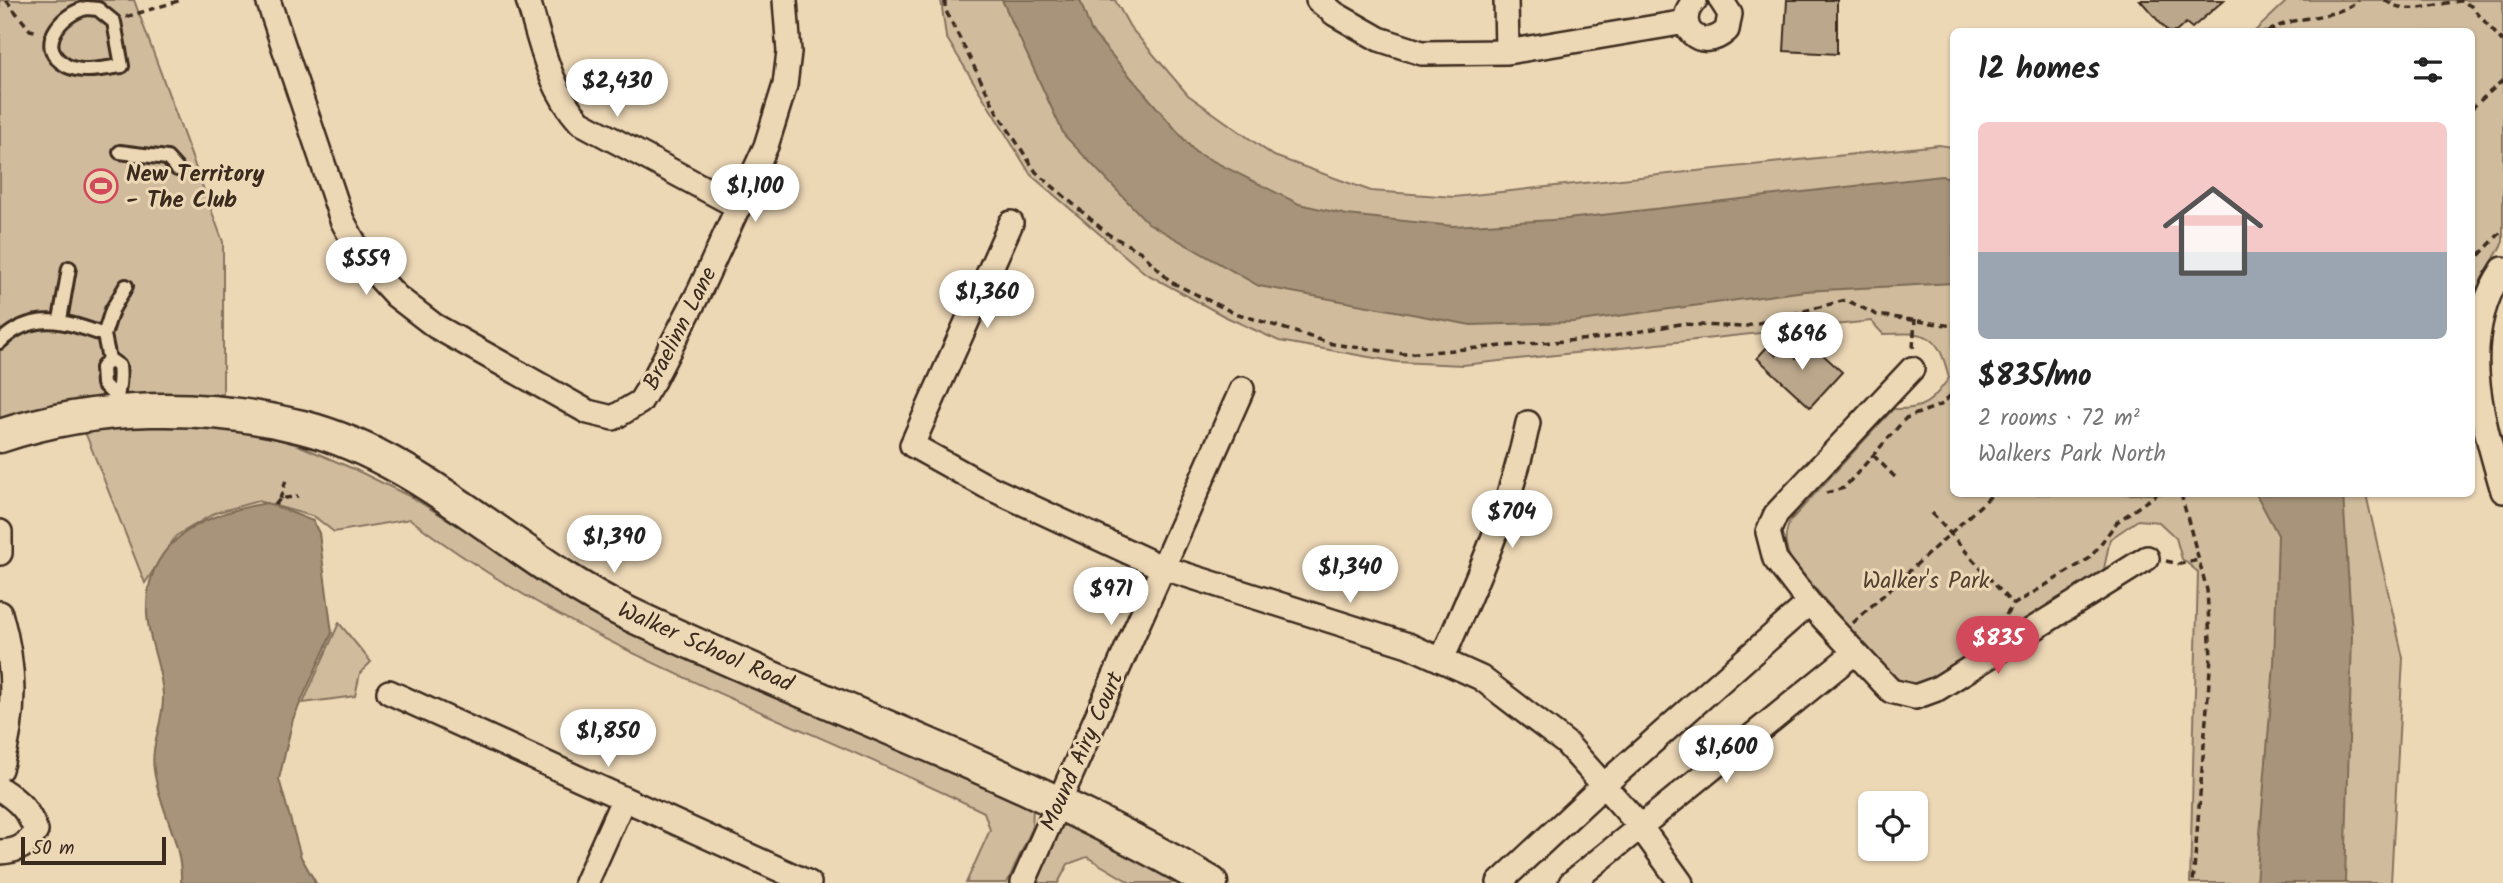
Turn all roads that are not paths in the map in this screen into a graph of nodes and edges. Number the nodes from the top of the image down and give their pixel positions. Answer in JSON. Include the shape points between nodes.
{"nodes":[{"id":1,"x":268,"y":0,"type":"edge"},
{"id":2,"x":528,"y":0,"type":"edge"},
{"id":3,"x":785,"y":0,"type":"edge"},
{"id":4,"x":1318,"y":0,"type":"edge"},
{"id":5,"x":1506,"y":0,"type":"edge"},
{"id":6,"x":1695,"y":0,"type":"edge"},
{"id":7,"x":1721,"y":0,"type":"edge"},
{"id":8,"x":1686,"y":22,"type":"junction"},
{"id":9,"x":52,"y":36,"type":"joint"},
{"id":10,"x":1507,"y":52,"type":"junction"},
{"id":11,"x":120,"y":152,"type":"dead end"},
{"id":12,"x":177,"y":169,"type":"dead end"},
{"id":13,"x":739,"y":207,"type":"junction"},
{"id":14,"x":1011,"y":223,"type":"dead end"},
{"id":15,"x":69,"y":268,"type":"dead end"},
{"id":16,"x":2503,"y":269,"type":"edge"},
{"id":17,"x":126,"y":286,"type":"dead end"},
{"id":18,"x":60,"y":320,"type":"junction"},
{"id":19,"x":104,"y":335,"type":"junction"},
{"id":20,"x":0,"y":342,"type":"edge"},
{"id":21,"x":1912,"y":369,"type":"road end"},
{"id":22,"x":1242,"y":390,"type":"dead end"},
{"id":23,"x":116,"y":404,"type":"junction"},
{"id":24,"x":1528,"y":423,"type":"dead end"},
{"id":25,"x":0,"y":436,"type":"edge"},
{"id":26,"x":2503,"y":491,"type":"edge"},
{"id":27,"x":0,"y":532,"type":"edge"},
{"id":28,"x":0,"y":553,"type":"edge"},
{"id":29,"x":2147,"y":558,"type":"road end"},
{"id":30,"x":1161,"y":567,"type":"junction"},
{"id":31,"x":1809,"y":603,"type":"junction"},
{"id":32,"x":0,"y":614,"type":"edge"},
{"id":33,"x":1846,"y":645,"type":"junction"},
{"id":34,"x":1443,"y":659,"type":"junction"},
{"id":35,"x":389,"y":692,"type":"dead end"},
{"id":36,"x":0,"y":769,"type":"edge"},
{"id":37,"x":1605,"y":783,"type":"junction"},
{"id":38,"x":0,"y":789,"type":"edge"},
{"id":39,"x":623,"y":800,"type":"junction"},
{"id":40,"x":1059,"y":804,"type":"junction"},
{"id":41,"x":1640,"y":826,"type":"junction"},
{"id":42,"x":0,"y":852,"type":"edge"},
{"id":43,"x":586,"y":883,"type":"edge"},
{"id":44,"x":809,"y":883,"type":"edge"},
{"id":45,"x":1023,"y":883,"type":"edge"},
{"id":46,"x":1211,"y":883,"type":"edge"},
{"id":47,"x":1499,"y":883,"type":"edge"},
{"id":48,"x":1571,"y":883,"type":"edge"},
{"id":49,"x":1682,"y":883,"type":"edge"}],
"edges":[{"from":1,"to":13,"type":"street","name":"Braelinn Lane","via":[[342,220],[379,279],[435,326],[588,412],[613,418],[640,402]]},
{"from":2,"to":13,"type":"street","via":[[556,89],[580,122]]},
{"from":3,"to":13,"type":"street","name":"Braelinn Lane","via":[[789,52],[785,85],[766,146]]},
{"from":4,"to":10,"type":"street","via":[[1379,39],[1422,53]]},
{"from":5,"to":10,"type":"street"},
{"from":6,"to":8,"type":"street"},
{"from":7,"to":8,"type":"street","via":[[1730,14],[1727,30],[1720,37],[1704,40],[1689,30]]},
{"from":8,"to":10,"type":"street"},
{"from":9,"to":9,"type":"lane","via":[[56,55],[68,66],[122,66],[114,22],[98,9],[76,10],[64,17]]},
{"from":11,"to":12,"type":"lane","via":[[167,158]]},
{"from":14,"to":30,"type":"street","via":[[912,445],[986,486]]},
{"from":15,"to":18,"type":"lane"},
{"from":16,"to":26,"type":"street","via":[[2486,301],[2475,347],[2478,392]]},
{"from":17,"to":19,"type":"lane"},
{"from":18,"to":19,"type":"lane"},
{"from":18,"to":20,"type":"lane","via":[[34,322]]},
{"from":19,"to":23,"type":"lane","via":[[109,359],[102,368],[103,384]]},
{"from":21,"to":31,"type":"street","via":[[1776,514],[1768,532],[1776,559]]},
{"from":22,"to":30,"type":"street","name":"Mound Airy Court"},
{"from":23,"to":25,"type":"street","name":"Walker School Road"},
{"from":23,"to":40,"type":"street","name":"Walker School Road","via":[[220,412],[302,427],[342,441],[436,489],[509,541],[622,610]]},
{"from":24,"to":34,"type":"street","via":[[1505,505]]},
{"from":27,"to":28,"type":"street"},
{"from":29,"to":33,"type":"street","via":[[1937,689],[1915,697],[1891,691]]},
{"from":30,"to":34,"type":"street"},
{"from":30,"to":40,"type":"street","name":"Mound Airy Court"},
{"from":31,"to":33,"type":"street"},
{"from":31,"to":37,"type":"street"},
{"from":32,"to":36,"type":"street","via":[[14,684],[12,720]]},
{"from":33,"to":41,"type":"street"},
{"from":34,"to":37,"type":"street","via":[[1510,697]]},
{"from":35,"to":39,"type":"street"},
{"from":37,"to":41,"type":"street"},
{"from":37,"to":47,"type":"street"},
{"from":38,"to":42,"type":"street","via":[[18,800],[36,831],[29,844]]},
{"from":39,"to":43,"type":"street"},
{"from":39,"to":44,"type":"street"},
{"from":40,"to":45,"type":"street","name":"Mound Airy Court"},
{"from":40,"to":46,"type":"street","name":"Walker School Road"},
{"from":41,"to":48,"type":"street"},
{"from":41,"to":49,"type":"street"}]}
